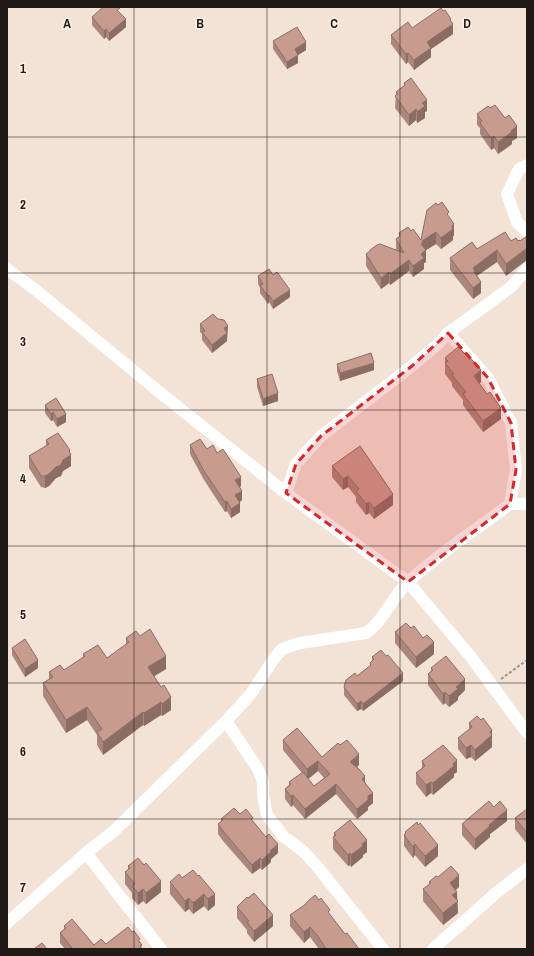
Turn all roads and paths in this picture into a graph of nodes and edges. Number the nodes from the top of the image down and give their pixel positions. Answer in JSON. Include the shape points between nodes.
{"nodes":[{"id":1,"x":527,"y":165,"type":"edge"},
{"id":2,"x":527,"y":232,"type":"edge"},
{"id":3,"x":7,"y":269,"type":"edge"},
{"id":4,"x":527,"y":269,"type":"edge"},
{"id":5,"x":448,"y":333,"type":"junction"},
{"id":6,"x":286,"y":493,"type":"junction"},
{"id":7,"x":510,"y":504,"type":"junction"},
{"id":8,"x":527,"y":504,"type":"edge"},
{"id":9,"x":408,"y":582,"type":"junction"},
{"id":10,"x":527,"y":660,"type":"edge"},
{"id":11,"x":492,"y":686,"type":"junction"},
{"id":12,"x":226,"y":721,"type":"junction"},
{"id":13,"x":527,"y":733,"type":"edge"},
{"id":14,"x":86,"y":853,"type":"junction"},
{"id":15,"x":527,"y":869,"type":"edge"},
{"id":16,"x":7,"y":923,"type":"edge"},
{"id":17,"x":162,"y":949,"type":"edge"},
{"id":18,"x":384,"y":949,"type":"edge"},
{"id":19,"x":433,"y":949,"type":"edge"}],
"edges":[{"from":1,"to":2,"type":"street","via":[[519,169],[507,194],[517,222]]},
{"from":3,"to":6,"type":"street"},
{"from":4,"to":5,"type":"street","via":[[511,287]]},
{"from":5,"to":6,"type":"street","via":[[412,366],[321,436],[296,464]]},
{"from":5,"to":7,"type":"street","via":[[488,378],[511,423],[516,470]]},
{"from":6,"to":9,"type":"street"},
{"from":7,"to":8,"type":"street"},
{"from":7,"to":9,"type":"street","via":[[443,552]]},
{"from":9,"to":11,"type":"street"},
{"from":9,"to":12,"type":"street","via":[[374,627],[366,633],[305,642],[282,649],[250,695]]},
{"from":10,"to":11,"type":"path"},
{"from":11,"to":13,"type":"street"},
{"from":12,"to":14,"type":"street","via":[[114,831]]},
{"from":12,"to":18,"type":"street","via":[[258,769],[263,782],[267,815],[283,836],[316,865]]},
{"from":14,"to":16,"type":"street"},
{"from":14,"to":17,"type":"street"},
{"from":15,"to":19,"type":"street"}]}
